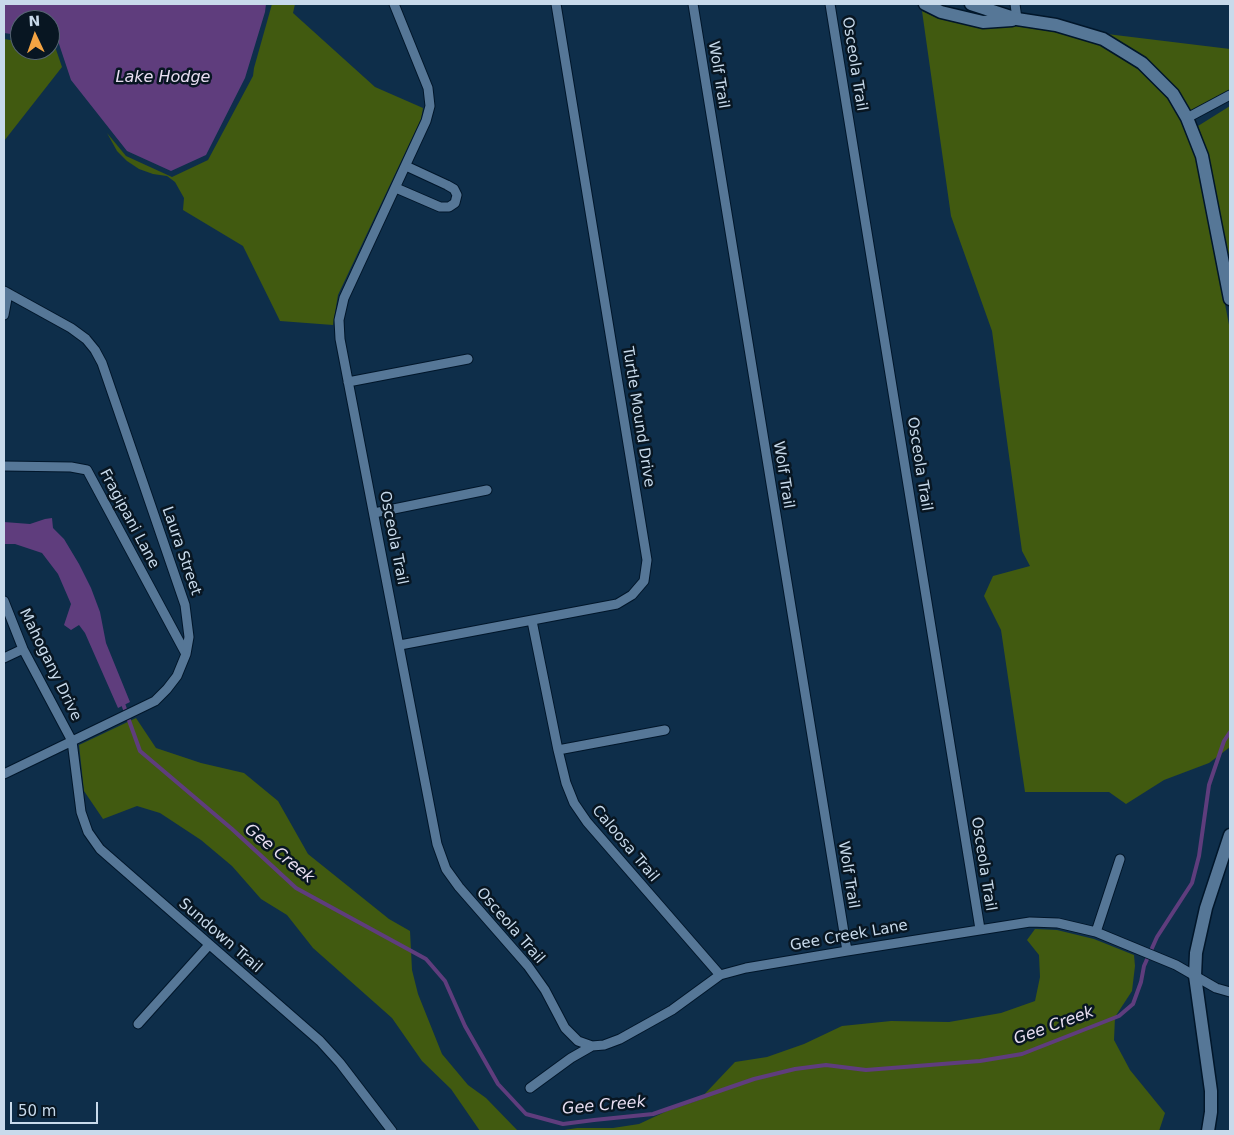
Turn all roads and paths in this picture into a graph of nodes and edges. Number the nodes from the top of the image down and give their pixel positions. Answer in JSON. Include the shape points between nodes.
{"nodes":[{"id":1,"x":394,"y":4,"type":"edge"},
{"id":2,"x":556,"y":4,"type":"edge"},
{"id":3,"x":693,"y":4,"type":"edge"},
{"id":4,"x":830,"y":4,"type":"edge"},
{"id":5,"x":926,"y":4,"type":"edge"},
{"id":6,"x":971,"y":4,"type":"edge"},
{"id":7,"x":1015,"y":4,"type":"edge"},
{"id":8,"x":1017,"y":19,"type":"junction"},
{"id":9,"x":1230,"y":95,"type":"edge"},
{"id":10,"x":1187,"y":118,"type":"junction"},
{"id":11,"x":406,"y":166,"type":"junction"},
{"id":12,"x":396,"y":188,"type":"junction"},
{"id":13,"x":6,"y":292,"type":"edge"},
{"id":14,"x":1230,"y":299,"type":"edge"},
{"id":15,"x":4,"y":315,"type":"edge"},
{"id":16,"x":468,"y":359,"type":"dead end"},
{"id":17,"x":348,"y":382,"type":"junction"},
{"id":18,"x":4,"y":466,"type":"edge"},
{"id":19,"x":487,"y":490,"type":"dead end"},
{"id":20,"x":374,"y":513,"type":"junction"},
{"id":21,"x":4,"y":601,"type":"edge"},
{"id":22,"x":532,"y":620,"type":"junction"},
{"id":23,"x":400,"y":645,"type":"junction"},
{"id":24,"x":23,"y":649,"type":"junction"},
{"id":25,"x":186,"y":654,"type":"junction"},
{"id":26,"x":4,"y":658,"type":"edge"},
{"id":27,"x":665,"y":730,"type":"dead end"},
{"id":28,"x":72,"y":741,"type":"junction"},
{"id":29,"x":558,"y":750,"type":"junction"},
{"id":30,"x":4,"y":774,"type":"edge"},
{"id":31,"x":1230,"y":835,"type":"edge"},
{"id":32,"x":1120,"y":859,"type":"dead end"},
{"id":33,"x":980,"y":928,"type":"junction"},
{"id":34,"x":1096,"y":932,"type":"junction"},
{"id":35,"x":209,"y":945,"type":"junction"},
{"id":36,"x":847,"y":950,"type":"junction"},
{"id":37,"x":720,"y":975,"type":"junction"},
{"id":38,"x":1195,"y":976,"type":"junction"},
{"id":39,"x":1230,"y":992,"type":"edge"},
{"id":40,"x":138,"y":1024,"type":"dead end"},
{"id":41,"x":592,"y":1046,"type":"junction"},
{"id":42,"x":530,"y":1088,"type":"dead end"},
{"id":43,"x":392,"y":1131,"type":"edge"},
{"id":44,"x":1208,"y":1131,"type":"edge"}],
"edges":[{"from":1,"to":11,"type":"street","name":"Osceola Trail","via":[[428,88],[430,106]]},
{"from":2,"to":22,"type":"street","name":"Turtle Mound Drive","via":[[648,560],[644,581],[632,595],[618,604]]},
{"from":3,"to":36,"type":"street","name":"Wolf Trail"},
{"from":4,"to":33,"type":"street","name":"Osceola Trail"},
{"from":5,"to":8,"type":"street","via":[[941,12],[983,22]]},
{"from":6,"to":8,"type":"street"},
{"from":7,"to":8,"type":"street"},
{"from":8,"to":10,"type":"street","via":[[1056,25],[1103,39],[1142,63],[1173,94]]},
{"from":9,"to":10,"type":"street"},
{"from":10,"to":14,"type":"street","via":[[1202,156]]},
{"from":11,"to":12,"type":"street","name":"Osceola Trail"},
{"from":11,"to":12,"type":"street","via":[[448,184],[457,195],[455,202],[449,207],[440,207]]},
{"from":12,"to":17,"type":"street","name":"Osceola Trail","via":[[344,298],[339,320]]},
{"from":13,"to":15,"type":"street"},
{"from":13,"to":25,"type":"street","name":"Laura Street","via":[[86,339],[102,363],[185,605],[189,637]]},
{"from":16,"to":17,"type":"street"},
{"from":17,"to":20,"type":"street","name":"Osceola Trail"},
{"from":18,"to":25,"type":"street","name":"Fragipani Lane","via":[[71,466],[88,470]]},
{"from":19,"to":20,"type":"street"},
{"from":20,"to":23,"type":"street","name":"Osceola Trail"},
{"from":21,"to":24,"type":"street","name":"Mahogany Drive"},
{"from":22,"to":23,"type":"street","name":"Turtle Mound Drive"},
{"from":22,"to":29,"type":"street","name":"Caloosa Trail"},
{"from":23,"to":41,"type":"street","name":"Osceola Trail","via":[[437,844],[446,869],[528,966],[565,1028],[578,1041]]},
{"from":24,"to":26,"type":"street"},
{"from":24,"to":28,"type":"street","name":"Mahogany Drive"},
{"from":25,"to":28,"type":"street","name":"Laura Street","via":[[177,676],[155,701]]},
{"from":27,"to":29,"type":"street"},
{"from":28,"to":30,"type":"street","name":"Laura Street"},
{"from":28,"to":35,"type":"street","name":"Sundown Trail","via":[[81,812],[88,832],[100,849]]},
{"from":29,"to":37,"type":"street","name":"Caloosa Trail","via":[[574,803],[587,822]]},
{"from":31,"to":38,"type":"street","via":[[1200,932]]},
{"from":32,"to":34,"type":"street"},
{"from":33,"to":34,"type":"street","name":"Gee Creek Lane","via":[[1030,922],[1058,923]]},
{"from":33,"to":36,"type":"street","name":"Gee Creek Lane"},
{"from":34,"to":38,"type":"street","name":"Gee Creek Lane"},
{"from":35,"to":40,"type":"street"},
{"from":35,"to":43,"type":"street","name":"Sundown Trail","via":[[320,1041]]},
{"from":36,"to":37,"type":"street","name":"Gee Creek Lane"},
{"from":37,"to":41,"type":"street","name":"Gee Creek Lane","via":[[672,1010],[627,1035]]},
{"from":38,"to":39,"type":"street","name":"Gee Creek Lane"},
{"from":38,"to":44,"type":"street","via":[[1211,1091]]},
{"from":41,"to":42,"type":"street","name":"Gee Creek Lane"}]}
